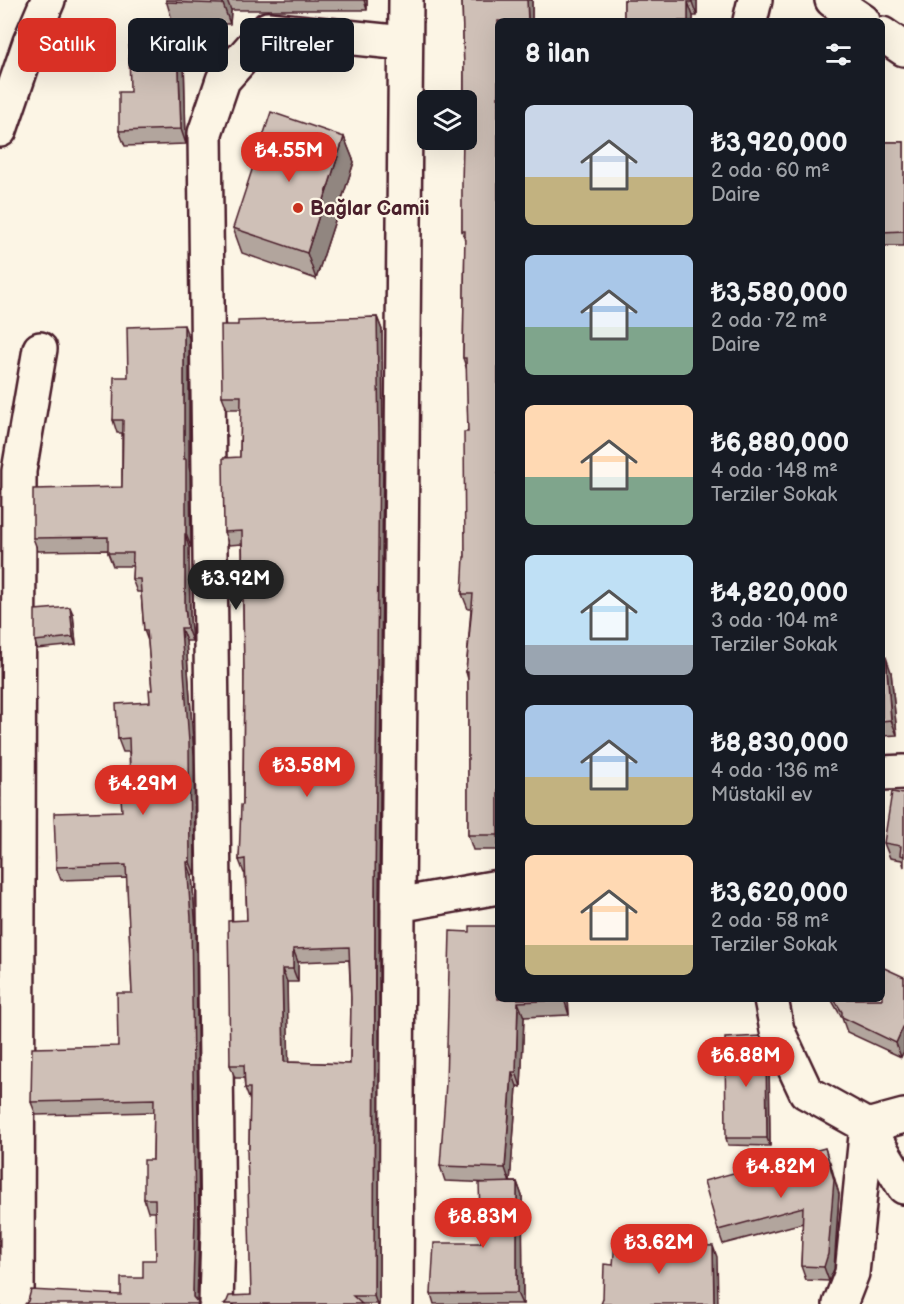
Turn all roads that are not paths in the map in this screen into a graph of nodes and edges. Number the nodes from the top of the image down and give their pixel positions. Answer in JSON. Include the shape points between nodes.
{"nodes":[{"id":1,"x":48,"y":0,"type":"edge"},
{"id":2,"x":406,"y":0,"type":"edge"},
{"id":3,"x":755,"y":0,"type":"edge"},
{"id":4,"x":832,"y":0,"type":"edge"},
{"id":5,"x":751,"y":18,"type":"edge"},
{"id":6,"x":858,"y":18,"type":"edge"},
{"id":7,"x":885,"y":36,"type":"edge"},
{"id":8,"x":404,"y":43,"type":"junction"},
{"id":9,"x":904,"y":49,"type":"edge"},
{"id":10,"x":0,"y":130,"type":"edge"},
{"id":11,"x":40,"y":349,"type":"dead end"},
{"id":12,"x":904,"y":772,"type":"edge"},
{"id":13,"x":885,"y":773,"type":"edge"},
{"id":14,"x":495,"y":888,"type":"edge"},
{"id":15,"x":398,"y":906,"type":"junction"},
{"id":16,"x":772,"y":1002,"type":"edge"},
{"id":17,"x":904,"y":1116,"type":"edge"},
{"id":18,"x":867,"y":1126,"type":"junction"},
{"id":19,"x":904,"y":1187,"type":"edge"},
{"id":20,"x":17,"y":1304,"type":"edge"},
{"id":21,"x":216,"y":1304,"type":"edge"},
{"id":22,"x":396,"y":1304,"type":"edge"},
{"id":23,"x":840,"y":1304,"type":"edge"}],
"edges":[{"from":1,"to":10,"type":"street"},
{"from":2,"to":8,"type":"street"},
{"from":3,"to":5,"type":"street"},
{"from":4,"to":6,"type":"street"},
{"from":7,"to":9,"type":"street"},
{"from":8,"to":15,"type":"street"},
{"from":8,"to":21,"type":"street","via":[[268,29],[223,80],[205,133]]},
{"from":11,"to":20,"type":"street","via":[[19,471]]},
{"from":12,"to":13,"type":"street"},
{"from":14,"to":15,"type":"street"},
{"from":15,"to":22,"type":"street"},
{"from":16,"to":18,"type":"street","via":[[777,1030],[806,1092]]},
{"from":17,"to":18,"type":"street"},
{"from":18,"to":19,"type":"street"},
{"from":18,"to":23,"type":"street","via":[[852,1273]]}]}
